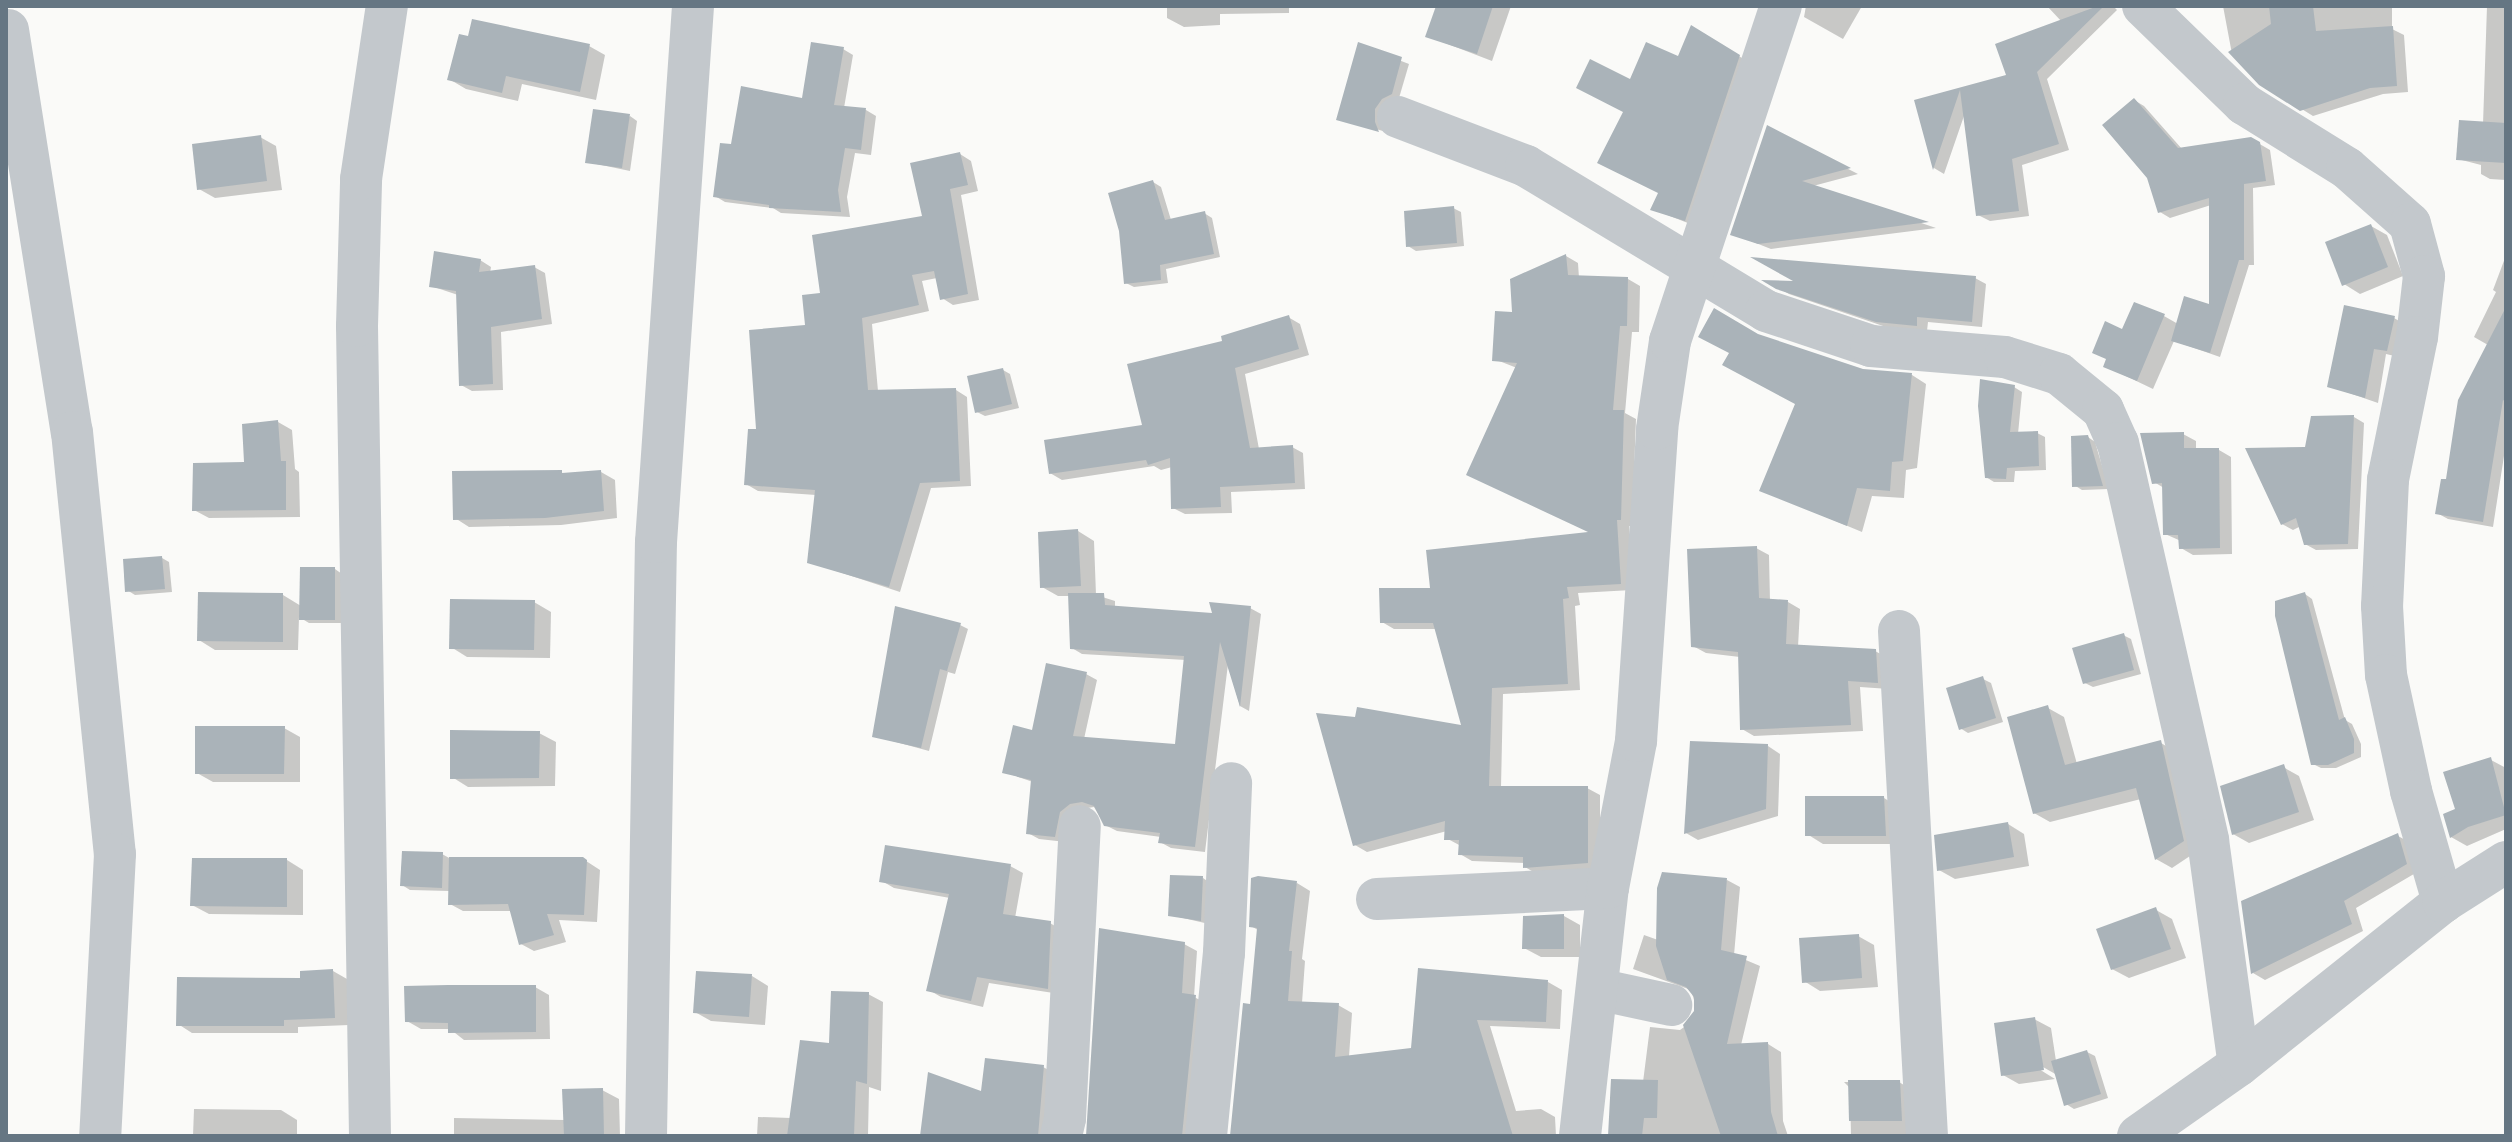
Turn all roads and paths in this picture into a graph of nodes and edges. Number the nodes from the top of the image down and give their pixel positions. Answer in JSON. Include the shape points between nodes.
{"nodes":[{"id":1,"x":387,"y":6,"type":"edge"},
{"id":2,"x":693,"y":6,"type":"edge"},
{"id":3,"x":1781,"y":6,"type":"edge"},
{"id":4,"x":2143,"y":6,"type":"edge"},
{"id":5,"x":8,"y":30,"type":"dead end"},
{"id":6,"x":1398,"y":117,"type":"dead end"},
{"id":7,"x":1693,"y":264,"type":"junction"},
{"id":8,"x":1899,"y":631,"type":"dead end"},
{"id":9,"x":1231,"y":783,"type":"dead end"},
{"id":10,"x":1080,"y":826,"type":"dead end"},
{"id":11,"x":2506,"y":862,"type":"edge"},
{"id":12,"x":1608,"y":888,"type":"junction"},
{"id":13,"x":1377,"y":899,"type":"dead end"},
{"id":14,"x":2443,"y":902,"type":"junction"},
{"id":15,"x":1597,"y":989,"type":"junction"},
{"id":16,"x":1671,"y":1005,"type":"dead end"},
{"id":17,"x":2239,"y":1065,"type":"junction"},
{"id":18,"x":100,"y":1136,"type":"edge"},
{"id":19,"x":370,"y":1136,"type":"edge"},
{"id":20,"x":646,"y":1136,"type":"edge"},
{"id":21,"x":1061,"y":1136,"type":"edge"},
{"id":22,"x":1206,"y":1136,"type":"edge"},
{"id":23,"x":1580,"y":1136,"type":"edge"},
{"id":24,"x":1927,"y":1136,"type":"edge"},
{"id":25,"x":2138,"y":1136,"type":"edge"}],
"edges":[{"from":1,"to":19,"type":"street","via":[[361,179],[357,326]]},
{"from":2,"to":20,"type":"street","via":[[656,542]]},
{"from":3,"to":7,"type":"street"},
{"from":4,"to":14,"type":"street","via":[[2244,104],[2347,168],[2410,224],[2424,276],[2388,480],[2383,619],[2386,675],[2411,791]]},
{"from":5,"to":18,"type":"street","via":[[72,432],[115,854]]},
{"from":6,"to":7,"type":"street","via":[[1526,166]]},
{"from":7,"to":12,"type":"street","via":[[1670,341],[1657,429],[1636,741]]},
{"from":7,"to":17,"type":"street","via":[[1766,311],[1871,346],[2005,357],[2059,374],[2103,410],[2118,443],[2208,840]]},
{"from":8,"to":24,"type":"street"},
{"from":9,"to":22,"type":"street","via":[[1224,953]]},
{"from":10,"to":21,"type":"street"},
{"from":11,"to":14,"type":"street"},
{"from":12,"to":13,"type":"street"},
{"from":12,"to":15,"type":"street"},
{"from":14,"to":17,"type":"street"},
{"from":15,"to":16,"type":"street"},
{"from":15,"to":23,"type":"street"},
{"from":17,"to":25,"type":"street"}]}
